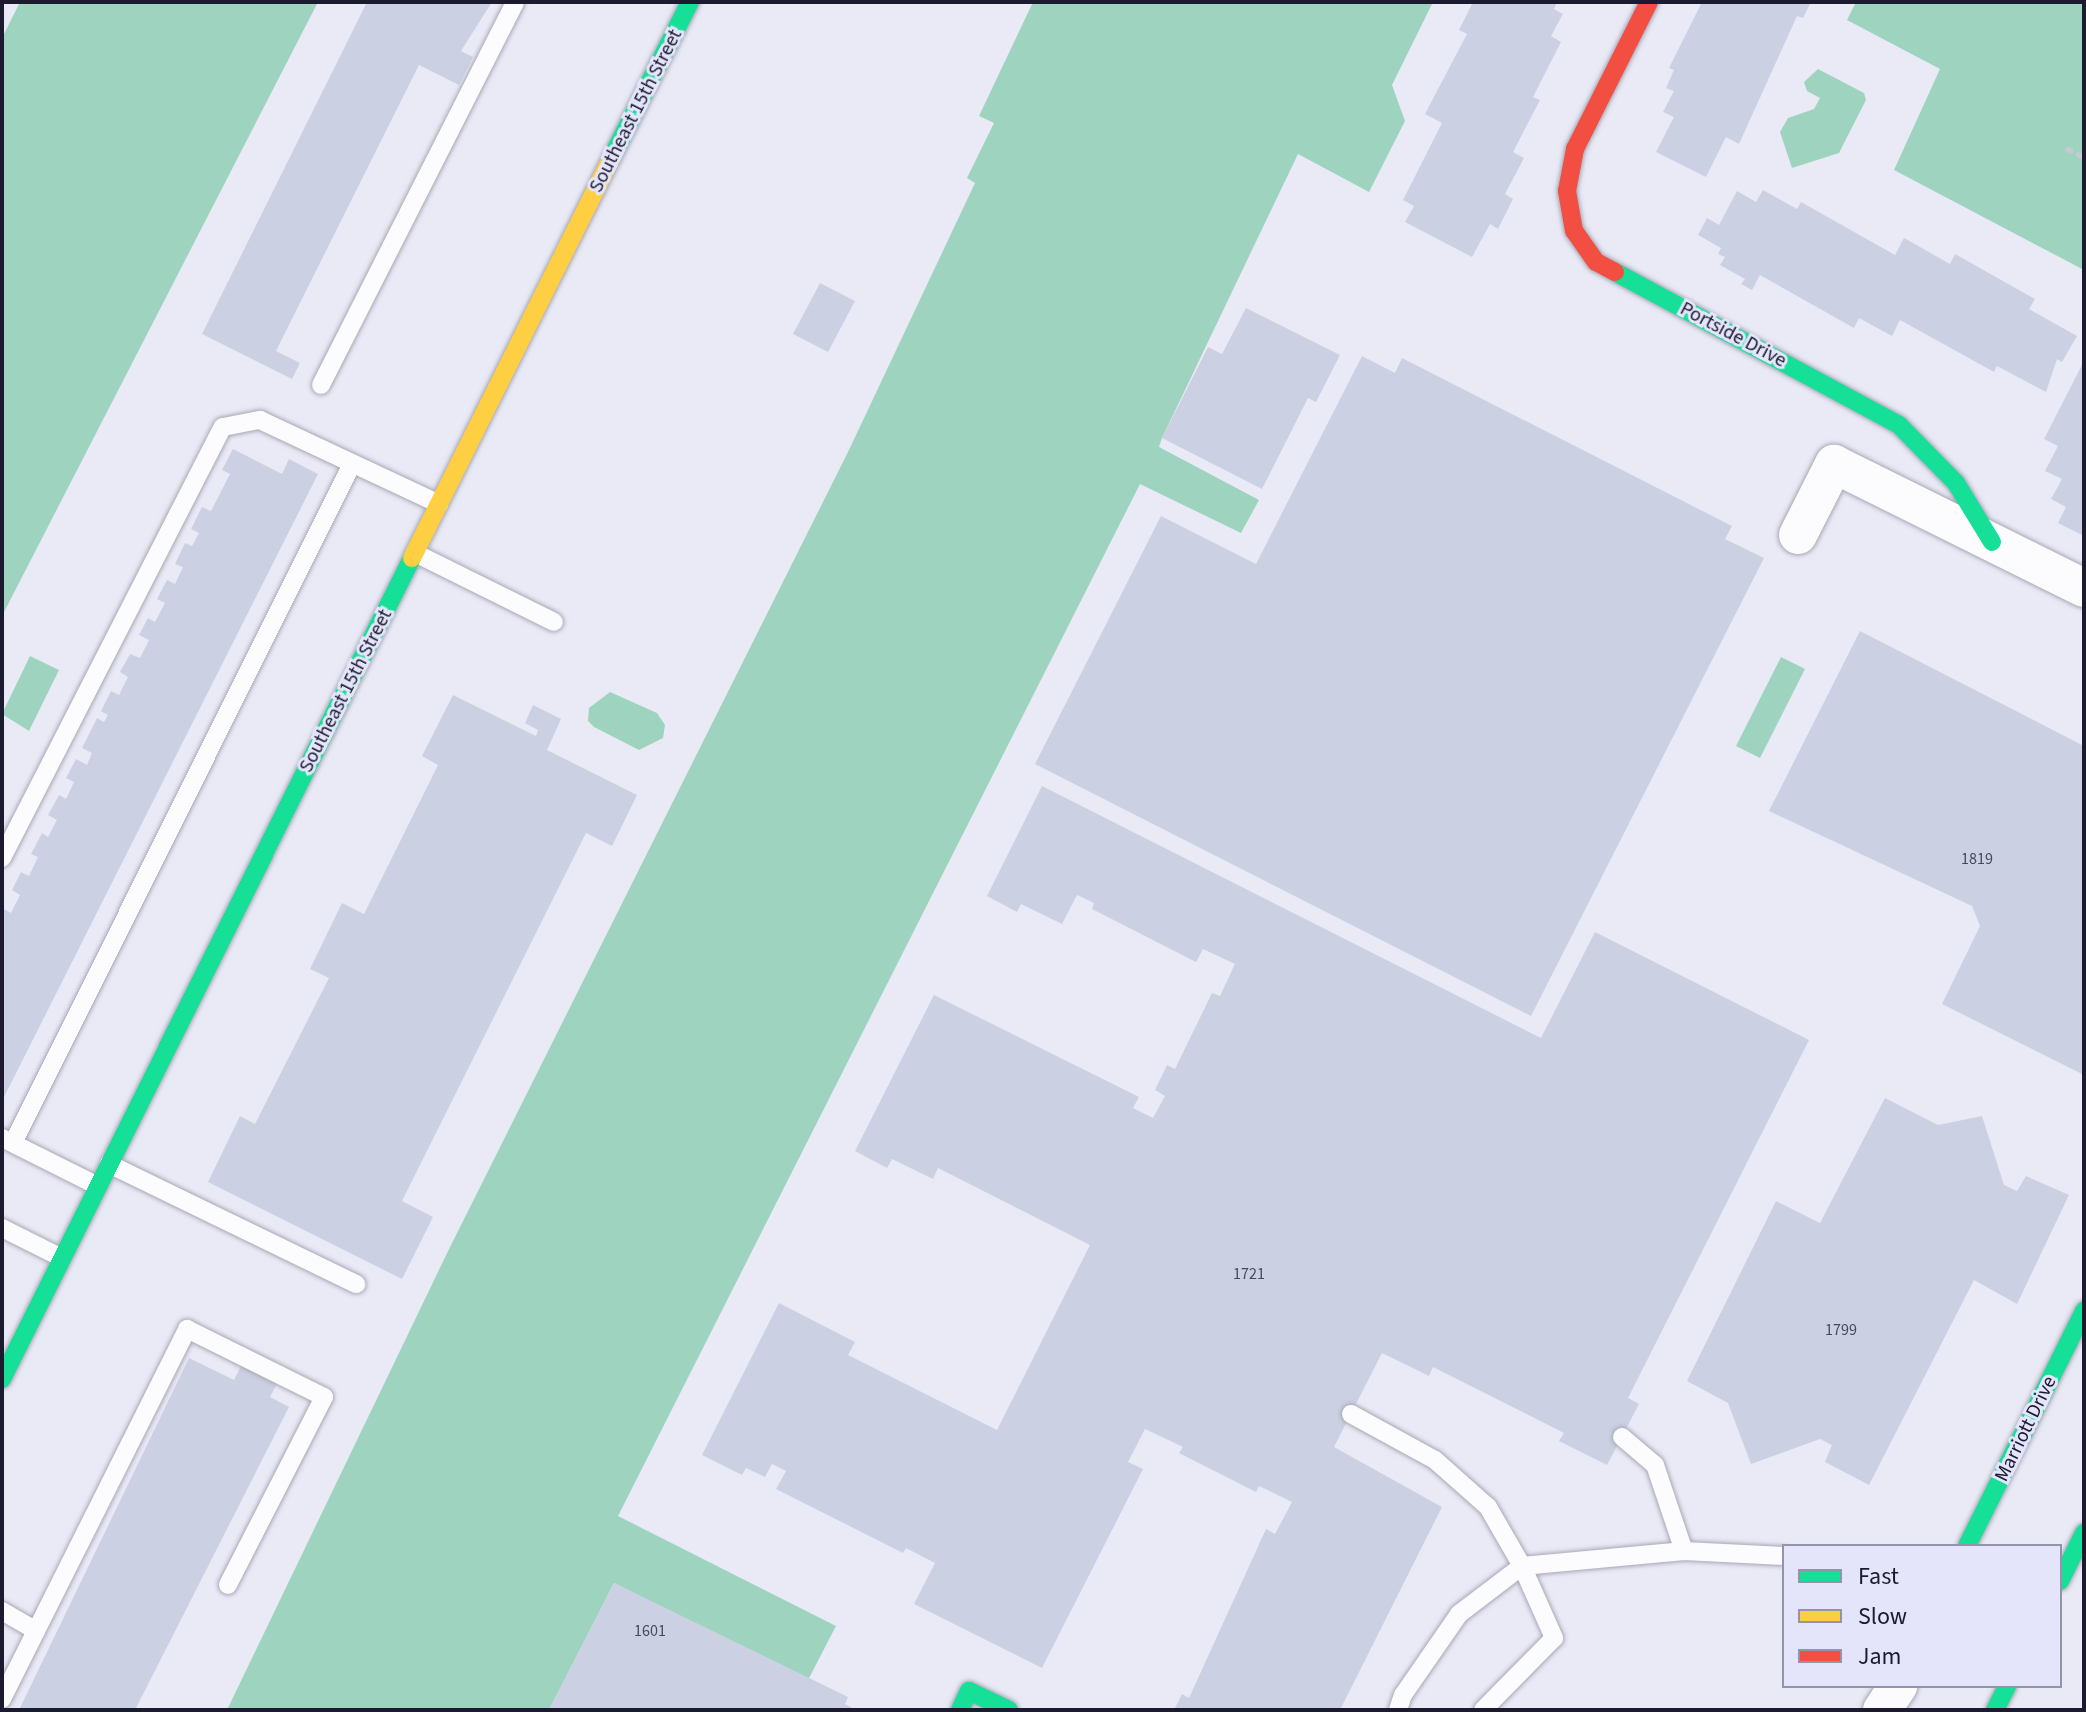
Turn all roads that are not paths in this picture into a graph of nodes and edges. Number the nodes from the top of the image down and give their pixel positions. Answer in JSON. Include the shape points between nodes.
{"nodes":[{"id":1,"x":515,"y":2,"type":"edge"},
{"id":2,"x":690,"y":2,"type":"edge"},
{"id":3,"x":1649,"y":2,"type":"edge"},
{"id":4,"x":321,"y":385,"type":"dead end"},
{"id":5,"x":352,"y":464,"type":"junction"},
{"id":6,"x":439,"y":504,"type":"junction"},
{"id":7,"x":1798,"y":535,"type":"dead end"},
{"id":8,"x":1992,"y":542,"type":"junction"},
{"id":9,"x":415,"y":553,"type":"junction"},
{"id":10,"x":2084,"y":588,"type":"edge"},
{"id":11,"x":554,"y":622,"type":"dead end"},
{"id":12,"x":2,"y":858,"type":"edge"},
{"id":13,"x":8,"y":1140,"type":"edge"},
{"id":14,"x":109,"y":1164,"type":"junction"},
{"id":15,"x":98,"y":1186,"type":"junction"},
{"id":16,"x":2,"y":1228,"type":"edge"},
{"id":17,"x":62,"y":1258,"type":"junction"},
{"id":18,"x":356,"y":1284,"type":"dead end"},
{"id":19,"x":2084,"y":1311,"type":"edge"},
{"id":20,"x":2,"y":1379,"type":"edge"},
{"id":21,"x":1351,"y":1414,"type":"dead end"},
{"id":22,"x":1622,"y":1437,"type":"dead end"},
{"id":23,"x":2084,"y":1533,"type":"edge"},
{"id":24,"x":1968,"y":1544,"type":"edge"},
{"id":25,"x":1684,"y":1551,"type":"junction"},
{"id":26,"x":1782,"y":1556,"type":"edge"},
{"id":27,"x":1522,"y":1566,"type":"junction"},
{"id":28,"x":2062,"y":1577,"type":"edge"},
{"id":29,"x":228,"y":1585,"type":"dead end"},
{"id":30,"x":3,"y":1614,"type":"edge"},
{"id":31,"x":36,"y":1631,"type":"junction"},
{"id":32,"x":1897,"y":1688,"type":"edge"},
{"id":33,"x":2006,"y":1688,"type":"edge"},
{"id":34,"x":2,"y":1699,"type":"edge"},
{"id":35,"x":960,"y":1710,"type":"edge"},
{"id":36,"x":1009,"y":1710,"type":"edge"},
{"id":37,"x":1398,"y":1710,"type":"edge"},
{"id":38,"x":1483,"y":1710,"type":"edge"},
{"id":39,"x":1882,"y":1710,"type":"edge"},
{"id":40,"x":1995,"y":1710,"type":"edge"}],
"edges":[{"from":1,"to":4,"type":"lane"},
{"from":2,"to":6,"type":"street","name":"Southeast 15th Street"},
{"from":3,"to":8,"type":"street","name":"Portside Drive","via":[[1575,149],[1567,191],[1574,231],[1596,262],[1899,425],[1956,483]]},
{"from":5,"to":6,"type":"lane"},
{"from":5,"to":12,"type":"lane","via":[[260,420],[223,427]]},
{"from":5,"to":13,"type":"lane"},
{"from":6,"to":9,"type":"street","name":"Southeast 15th Street"},
{"from":7,"to":8,"type":"street","via":[[1834,464]]},
{"from":8,"to":10,"type":"street"},
{"from":9,"to":11,"type":"lane"},
{"from":9,"to":14,"type":"street","name":"Southeast 15th Street"},
{"from":13,"to":15,"type":"lane"},
{"from":14,"to":15,"type":"street","name":"Southeast 15th Street"},
{"from":14,"to":18,"type":"lane"},
{"from":15,"to":17,"type":"street","name":"Southeast 15th Street"},
{"from":16,"to":17,"type":"lane"},
{"from":17,"to":20,"type":"street","name":"Southeast 15th Street"},
{"from":19,"to":24,"type":"street","name":"Marriott Drive"},
{"from":21,"to":27,"type":"lane","via":[[1435,1460],[1488,1507]]},
{"from":22,"to":25,"type":"lane","via":[[1655,1465]]},
{"from":23,"to":28,"type":"street"},
{"from":25,"to":26,"type":"lane"},
{"from":25,"to":27,"type":"lane"},
{"from":27,"to":37,"type":"lane","via":[[1459,1614]]},
{"from":27,"to":38,"type":"lane","via":[[1554,1638]]},
{"from":29,"to":31,"type":"lane","via":[[324,1397],[187,1329]]},
{"from":30,"to":31,"type":"lane"},
{"from":31,"to":34,"type":"lane"},
{"from":32,"to":39,"type":"street"},
{"from":33,"to":40,"type":"street"},
{"from":35,"to":36,"type":"street","via":[[969,1691]]}]}
